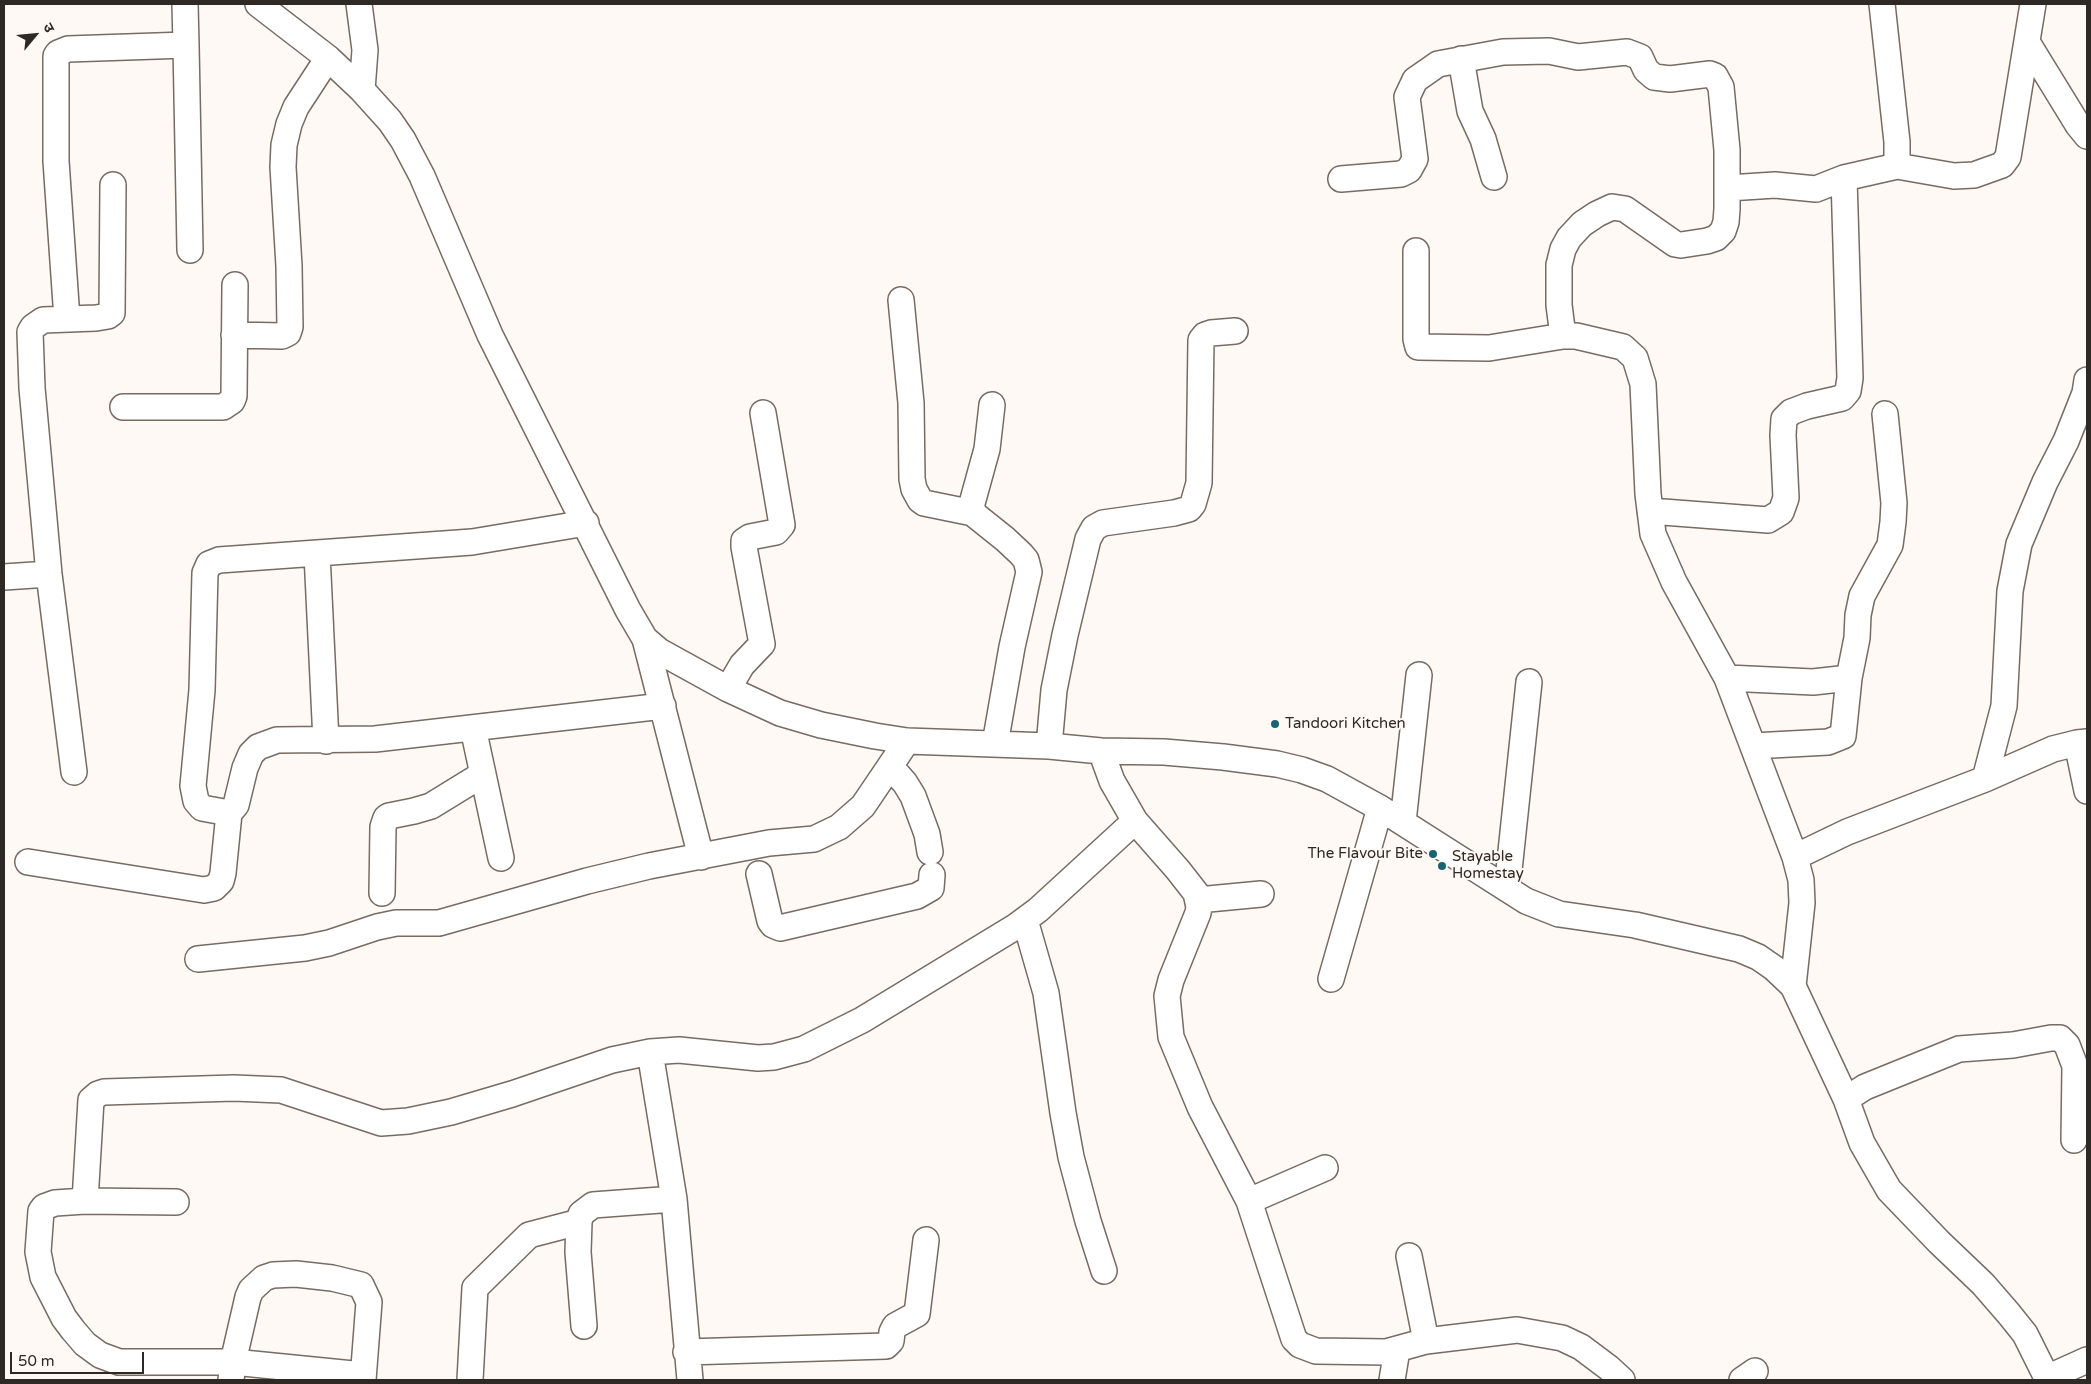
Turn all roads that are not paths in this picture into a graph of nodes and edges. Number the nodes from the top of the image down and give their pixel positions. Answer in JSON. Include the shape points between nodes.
{"nodes":[{"id":1,"x":185,"y":4,"type":"edge"},
{"id":2,"x":258,"y":4,"type":"edge"},
{"id":3,"x":359,"y":4,"type":"edge"},
{"id":4,"x":1882,"y":4,"type":"edge"},
{"id":5,"x":2033,"y":4,"type":"edge"},
{"id":6,"x":2027,"y":42,"type":"junction"},
{"id":7,"x":186,"y":46,"type":"junction"},
{"id":8,"x":328,"y":58,"type":"junction"},
{"id":9,"x":1461,"y":59,"type":"junction"},
{"id":10,"x":362,"y":90,"type":"junction"},
{"id":11,"x":2087,"y":136,"type":"edge"},
{"id":12,"x":1898,"y":166,"type":"junction"},
{"id":13,"x":1494,"y":177,"type":"dead end"},
{"id":14,"x":1844,"y":178,"type":"junction"},
{"id":15,"x":1340,"y":179,"type":"dead end"},
{"id":16,"x":114,"y":185,"type":"dead end"},
{"id":17,"x":1728,"y":188,"type":"junction"},
{"id":18,"x":190,"y":250,"type":"dead end"},
{"id":19,"x":1416,"y":251,"type":"dead end"},
{"id":20,"x":235,"y":284,"type":"dead end"},
{"id":21,"x":901,"y":300,"type":"dead end"},
{"id":22,"x":67,"y":319,"type":"junction"},
{"id":23,"x":1235,"y":331,"type":"dead end"},
{"id":24,"x":234,"y":336,"type":"junction"},
{"id":25,"x":1563,"y":336,"type":"junction"},
{"id":26,"x":2087,"y":380,"type":"edge"},
{"id":27,"x":992,"y":405,"type":"dead end"},
{"id":28,"x":123,"y":407,"type":"dead end"},
{"id":29,"x":763,"y":413,"type":"dead end"},
{"id":30,"x":1885,"y":414,"type":"dead end"},
{"id":31,"x":1650,"y":511,"type":"junction"},
{"id":32,"x":972,"y":513,"type":"junction"},
{"id":33,"x":586,"y":523,"type":"junction"},
{"id":34,"x":317,"y":554,"type":"junction"},
{"id":35,"x":49,"y":574,"type":"junction"},
{"id":36,"x":4,"y":577,"type":"edge"},
{"id":37,"x":645,"y":639,"type":"junction"},
{"id":38,"x":1419,"y":675,"type":"dead end"},
{"id":39,"x":1727,"y":678,"type":"junction"},
{"id":40,"x":1849,"y":678,"type":"junction"},
{"id":41,"x":1529,"y":682,"type":"dead end"},
{"id":42,"x":728,"y":690,"type":"junction"},
{"id":43,"x":663,"y":706,"type":"junction"},
{"id":44,"x":473,"y":728,"type":"junction"},
{"id":45,"x":326,"y":741,"type":"junction"},
{"id":46,"x":907,"y":741,"type":"junction"},
{"id":47,"x":2082,"y":742,"type":"edge"},
{"id":48,"x":995,"y":744,"type":"junction"},
{"id":49,"x":1049,"y":746,"type":"junction"},
{"id":50,"x":1753,"y":746,"type":"junction"},
{"id":51,"x":1101,"y":751,"type":"junction"},
{"id":52,"x":891,"y":767,"type":"junction"},
{"id":53,"x":74,"y":772,"type":"dead end"},
{"id":54,"x":483,"y":774,"type":"junction"},
{"id":55,"x":1985,"y":779,"type":"junction"},
{"id":56,"x":2087,"y":791,"type":"edge"},
{"id":57,"x":1380,"y":808,"type":"junction"},
{"id":58,"x":229,"y":813,"type":"junction"},
{"id":59,"x":1135,"y":821,"type":"junction"},
{"id":60,"x":1403,"y":822,"type":"junction"},
{"id":61,"x":701,"y":857,"type":"junction"},
{"id":62,"x":1795,"y":857,"type":"junction"},
{"id":63,"x":500,"y":858,"type":"dead end"},
{"id":64,"x":28,"y":862,"type":"dead end"},
{"id":65,"x":760,"y":874,"type":"dead end"},
{"id":66,"x":1508,"y":889,"type":"junction"},
{"id":67,"x":382,"y":893,"type":"dead end"},
{"id":68,"x":1261,"y":894,"type":"dead end"},
{"id":69,"x":1198,"y":900,"type":"junction"},
{"id":70,"x":1025,"y":920,"type":"junction"},
{"id":71,"x":198,"y":959,"type":"dead end"},
{"id":72,"x":1331,"y":979,"type":"dead end"},
{"id":73,"x":1794,"y":986,"type":"junction"},
{"id":74,"x":650,"y":1052,"type":"junction"},
{"id":75,"x":1846,"y":1099,"type":"junction"},
{"id":76,"x":2074,"y":1140,"type":"dead end"},
{"id":77,"x":1325,"y":1168,"type":"dead end"},
{"id":78,"x":674,"y":1199,"type":"junction"},
{"id":79,"x":85,"y":1201,"type":"junction"},
{"id":80,"x":1249,"y":1201,"type":"junction"},
{"id":81,"x":176,"y":1202,"type":"dead end"},
{"id":82,"x":579,"y":1222,"type":"junction"},
{"id":83,"x":926,"y":1240,"type":"dead end"},
{"id":84,"x":1409,"y":1256,"type":"dead end"},
{"id":85,"x":1104,"y":1271,"type":"dead end"},
{"id":86,"x":584,"y":1326,"type":"dead end"},
{"id":87,"x":1426,"y":1341,"type":"junction"},
{"id":88,"x":1397,"y":1350,"type":"junction"},
{"id":89,"x":686,"y":1352,"type":"junction"},
{"id":90,"x":2087,"y":1360,"type":"edge"},
{"id":91,"x":232,"y":1371,"type":"edge"},
{"id":92,"x":363,"y":1378,"type":"edge"},
{"id":93,"x":2048,"y":1379,"type":"edge"},
{"id":94,"x":470,"y":1380,"type":"edge"},
{"id":95,"x":690,"y":1380,"type":"edge"},
{"id":96,"x":1392,"y":1380,"type":"edge"},
{"id":97,"x":1622,"y":1380,"type":"edge"}],
"edges":[{"from":1,"to":7,"type":"street"},
{"from":2,"to":8,"type":"street"},
{"from":3,"to":10,"type":"street","via":[[365,50]]},
{"from":4,"to":12,"type":"street"},
{"from":5,"to":6,"type":"street"},
{"from":6,"to":11,"type":"street"},
{"from":6,"to":12,"type":"street","via":[[2008,157],[2002,166],[1974,176],[1954,176]]},
{"from":7,"to":18,"type":"street"},
{"from":7,"to":22,"type":"street","via":[[68,49],[56,56],[56,161]]},
{"from":8,"to":10,"type":"street"},
{"from":8,"to":24,"type":"street","via":[[296,107],[284,145],[288,333],[282,336]]},
{"from":9,"to":13,"type":"street","via":[[1470,111],[1483,139]]},
{"from":9,"to":15,"type":"street","via":[[1438,64],[1422,74],[1411,87],[1407,97],[1415,159],[1410,170],[1401,174]]},
{"from":9,"to":17,"type":"street","via":[[1503,52],[1549,51],[1578,57],[1627,52],[1640,57],[1646,70],[1654,77],[1715,76],[1721,88]]},
{"from":10,"to":33,"type":"street","via":[[403,140],[490,335]]},
{"from":12,"to":14,"type":"street"},
{"from":14,"to":17,"type":"street","via":[[1816,190],[1775,185]]},
{"from":14,"to":31,"type":"street","via":[[1848,391],[1842,398],[1807,406],[1791,412],[1784,419],[1786,498],[1781,512],[1768,520]]},
{"from":16,"to":22,"type":"street","via":[[112,313]]},
{"from":17,"to":25,"type":"street","via":[[1723,231],[1707,241],[1674,244],[1625,209],[1612,208],[1582,224],[1569,238],[1559,265]]},
{"from":19,"to":25,"type":"street","via":[[1418,347],[1489,348]]},
{"from":20,"to":24,"type":"street"},
{"from":21,"to":32,"type":"street","via":[[911,403],[914,489],[924,503]]},
{"from":22,"to":35,"type":"street","via":[[44,320],[30,332]]},
{"from":23,"to":49,"type":"street","via":[[1211,333],[1201,340],[1199,483],[1193,504],[1189,509],[1174,513],[1103,523],[1094,528],[1088,539],[1064,635],[1054,690]]},
{"from":24,"to":28,"type":"street","via":[[234,396],[228,405]]},
{"from":25,"to":31,"type":"street","via":[[1623,347],[1635,358],[1644,384]]},
{"from":26,"to":55,"type":"street","via":[[2066,441],[2019,544],[2010,591],[2004,706]]},
{"from":27,"to":32,"type":"street","via":[[987,449],[972,500]]},
{"from":29,"to":42,"type":"street","via":[[782,525],[776,532],[744,541],[762,644],[742,665]]},
{"from":30,"to":40,"type":"street","via":[[1894,503],[1890,545],[1862,596]]},
{"from":31,"to":39,"type":"street","via":[[1653,534],[1674,582]]},
{"from":32,"to":48,"type":"street","via":[[1021,554],[1028,567]]},
{"from":33,"to":34,"type":"street","via":[[472,542]]},
{"from":33,"to":37,"type":"street"},
{"from":34,"to":45,"type":"street"},
{"from":34,"to":58,"type":"street","via":[[219,560],[206,568],[202,690],[193,794],[202,808]]},
{"from":35,"to":36,"type":"street"},
{"from":35,"to":53,"type":"street"},
{"from":37,"to":42,"type":"street","via":[[659,651]]},
{"from":37,"to":43,"type":"street"},
{"from":38,"to":60,"type":"street"},
{"from":39,"to":40,"type":"street","via":[[1813,682]]},
{"from":39,"to":50,"type":"street"},
{"from":40,"to":50,"type":"street","via":[[1843,736],[1828,742]]},
{"from":41,"to":66,"type":"street"},
{"from":42,"to":46,"type":"street","via":[[805,721]]},
{"from":43,"to":44,"type":"street"},
{"from":43,"to":61,"type":"street"},
{"from":44,"to":45,"type":"street"},
{"from":44,"to":54,"type":"street"},
{"from":45,"to":58,"type":"street","via":[[277,740],[258,747],[251,754],[236,805]]},
{"from":46,"to":48,"type":"street"},
{"from":46,"to":52,"type":"street"},
{"from":47,"to":55,"type":"street","via":[[2053,749]]},
{"from":47,"to":56,"type":"street"},
{"from":48,"to":49,"type":"street"},
{"from":49,"to":51,"type":"street"},
{"from":50,"to":62,"type":"street"},
{"from":51,"to":57,"type":"street","via":[[1164,752],[1277,764],[1327,779]]},
{"from":51,"to":59,"type":"street","via":[[1112,781]]},
{"from":52,"to":61,"type":"street","via":[[864,806],[839,827],[814,839],[769,843]]},
{"from":52,"to":65,"type":"street","via":[[913,796],[927,834],[931,888],[917,896],[780,928],[770,921]]},
{"from":54,"to":63,"type":"street"},
{"from":54,"to":67,"type":"street","via":[[431,806],[386,818],[383,827]]},
{"from":55,"to":62,"type":"street","via":[[1846,832]]},
{"from":57,"to":60,"type":"street"},
{"from":57,"to":72,"type":"street"},
{"from":58,"to":64,"type":"street","via":[[223,873],[214,888],[204,890]]},
{"from":59,"to":69,"type":"street","via":[[1191,886]]},
{"from":59,"to":70,"type":"street"},
{"from":60,"to":66,"type":"street"},
{"from":61,"to":71,"type":"street","via":[[587,881],[439,923],[396,924],[305,948]]},
{"from":62,"to":73,"type":"street","via":[[1802,903]]},
{"from":66,"to":73,"type":"street","via":[[1526,901],[1559,914],[1635,925],[1739,949],[1758,957]]},
{"from":68,"to":69,"type":"street"},
{"from":69,"to":80,"type":"street","via":[[1198,913],[1167,996],[1171,1037],[1200,1106]]},
{"from":70,"to":74,"type":"street","via":[[862,1020],[796,1051],[758,1058],[679,1050]]},
{"from":70,"to":85,"type":"street","via":[[1046,993],[1071,1157]]},
{"from":73,"to":75,"type":"street"},
{"from":74,"to":78,"type":"street"},
{"from":74,"to":79,"type":"street","via":[[612,1060],[451,1112],[381,1123],[281,1090],[234,1088],[104,1092],[92,1100]]},
{"from":75,"to":76,"type":"street","via":[[1864,1088],[1959,1049],[2013,1046],[2060,1038],[2068,1045],[2075,1066]]},
{"from":75,"to":93,"type":"street","via":[[1862,1143],[1889,1190],[2009,1314],[2024,1334]]},
{"from":77,"to":80,"type":"street"},
{"from":78,"to":82,"type":"street","via":[[593,1205],[581,1214]]},
{"from":78,"to":89,"type":"street"},
{"from":79,"to":81,"type":"street"},
{"from":79,"to":91,"type":"street","via":[[44,1207],[38,1252],[43,1277],[58,1307],[85,1344],[100,1355],[119,1362]]},
{"from":80,"to":88,"type":"street","via":[[1288,1325],[1300,1345],[1316,1351]]},
{"from":82,"to":86,"type":"street"},
{"from":82,"to":94,"type":"street","via":[[529,1235],[474,1288]]},
{"from":83,"to":89,"type":"street","via":[[917,1314],[895,1326],[886,1346]]},
{"from":84,"to":87,"type":"street"},
{"from":87,"to":88,"type":"street"},
{"from":87,"to":97,"type":"street","via":[[1517,1330],[1538,1333],[1562,1338],[1581,1347]]},
{"from":88,"to":96,"type":"street"},
{"from":89,"to":95,"type":"street"},
{"from":90,"to":93,"type":"street"},
{"from":91,"to":92,"type":"street","via":[[298,1367]]},
{"from":91,"to":92,"type":"street","via":[[251,1290],[264,1278],[296,1274],[358,1283],[365,1290],[369,1302]]}]}
